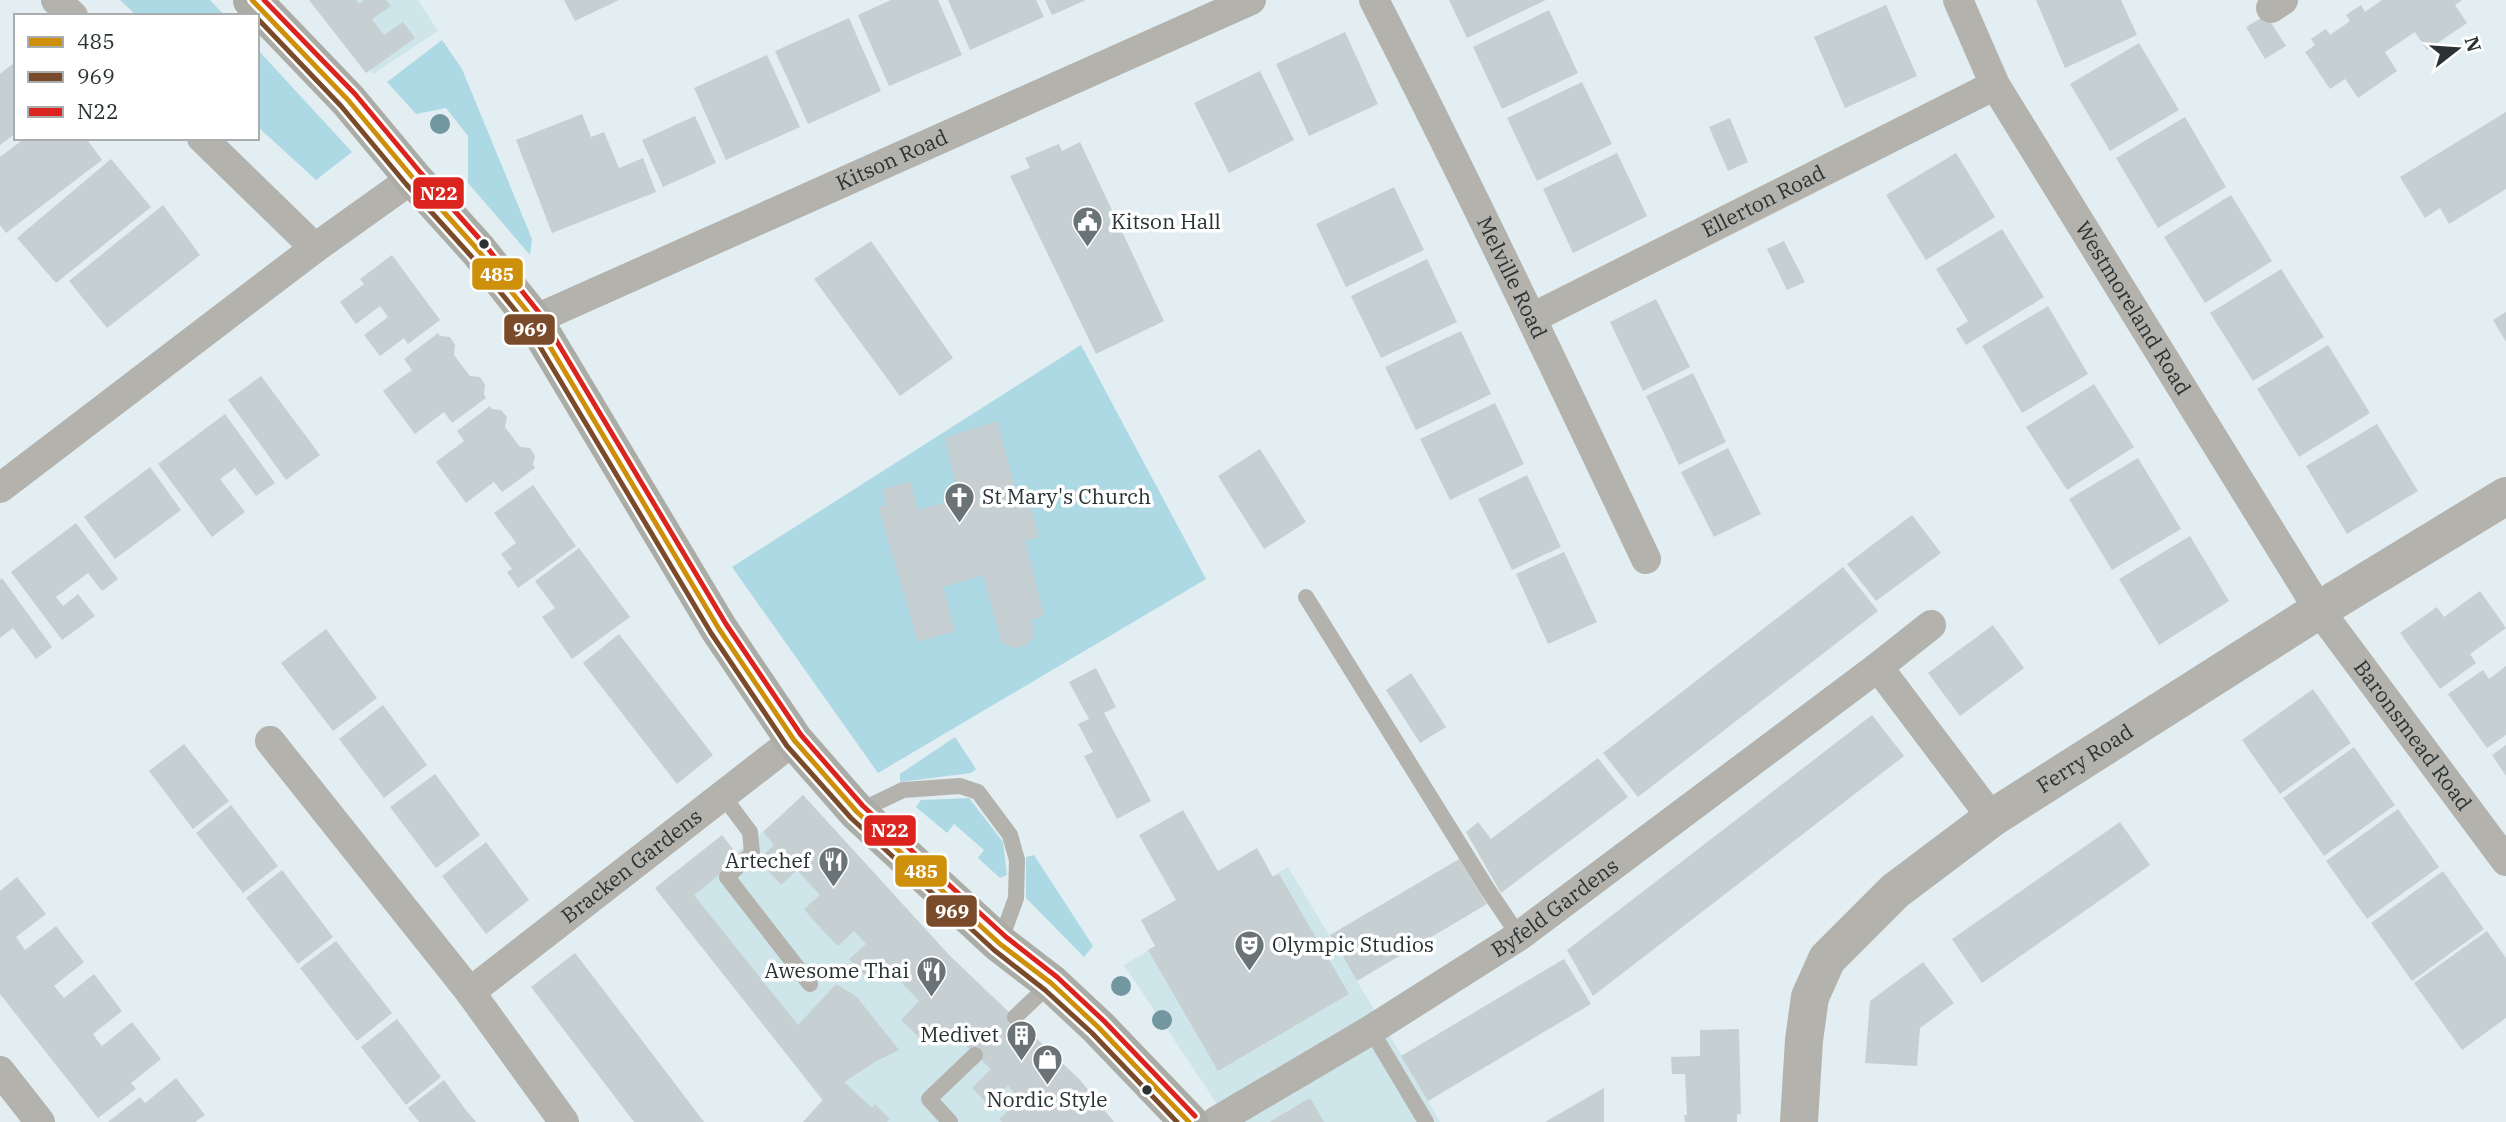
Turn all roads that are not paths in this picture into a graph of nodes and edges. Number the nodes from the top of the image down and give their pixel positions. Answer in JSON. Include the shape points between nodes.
{"nodes":[{"id":1,"x":56,"y":0,"type":"edge"},
{"id":2,"x":252,"y":0,"type":"edge"},
{"id":3,"x":1251,"y":0,"type":"edge"},
{"id":4,"x":1374,"y":0,"type":"edge"},
{"id":5,"x":1958,"y":0,"type":"edge"},
{"id":6,"x":71,"y":14,"type":"edge"},
{"id":7,"x":1995,"y":85,"type":"junction"},
{"id":8,"x":204,"y":140,"type":"edge"},
{"id":9,"x":413,"y":178,"type":"junction"},
{"id":10,"x":315,"y":247,"type":"junction"},
{"id":11,"x":1532,"y":318,"type":"junction"},
{"id":12,"x":534,"y":320,"type":"junction"},
{"id":13,"x":0,"y":488,"type":"edge"},
{"id":14,"x":2506,"y":496,"type":"edge"},
{"id":15,"x":1646,"y":559,"type":"dead end"},
{"id":16,"x":1307,"y":597,"type":"dead end"},
{"id":17,"x":2319,"y":610,"type":"junction"},
{"id":18,"x":1931,"y":625,"type":"dead end"},
{"id":19,"x":1878,"y":667,"type":"junction"},
{"id":20,"x":794,"y":740,"type":"junction"},
{"id":21,"x":270,"y":741,"type":"dead end"},
{"id":22,"x":723,"y":796,"type":"junction"},
{"id":23,"x":857,"y":812,"type":"junction"},
{"id":24,"x":1992,"y":818,"type":"junction"},
{"id":25,"x":2506,"y":861,"type":"edge"},
{"id":26,"x":1519,"y":936,"type":"junction"},
{"id":27,"x":1000,"y":944,"type":"junction"},
{"id":28,"x":1051,"y":983,"type":"junction"},
{"id":29,"x":810,"y":984,"type":"dead end"},
{"id":30,"x":470,"y":992,"type":"junction"},
{"id":31,"x":1015,"y":1017,"type":"dead end"},
{"id":32,"x":1371,"y":1030,"type":"junction"},
{"id":33,"x":975,"y":1055,"type":"dead end"},
{"id":34,"x":0,"y":1071,"type":"edge"},
{"id":35,"x":40,"y":1122,"type":"edge"},
{"id":36,"x":564,"y":1122,"type":"edge"},
{"id":37,"x":950,"y":1122,"type":"edge"},
{"id":38,"x":1189,"y":1122,"type":"edge"},
{"id":39,"x":1216,"y":1122,"type":"edge"},
{"id":40,"x":1426,"y":1122,"type":"edge"},
{"id":41,"x":1799,"y":1122,"type":"edge"}],
"edges":[{"from":1,"to":6,"type":"street"},
{"from":2,"to":9,"type":"main road","via":[[348,100]]},
{"from":3,"to":12,"type":"street","name":"Kitson Road"},
{"from":4,"to":11,"type":"street","name":"Melville Road"},
{"from":5,"to":7,"type":"street","name":"Westmoreland Road"},
{"from":7,"to":11,"type":"street","name":"Ellerton Road"},
{"from":7,"to":17,"type":"street","name":"Westmoreland Road"},
{"from":8,"to":10,"type":"street"},
{"from":9,"to":10,"type":"street"},
{"from":9,"to":12,"type":"main road"},
{"from":10,"to":13,"type":"street"},
{"from":11,"to":15,"type":"street","name":"Melville Road"},
{"from":12,"to":20,"type":"main road","via":[[719,629]]},
{"from":14,"to":17,"type":"street","name":"Ferry Road"},
{"from":16,"to":26,"type":"lane"},
{"from":17,"to":24,"type":"street","name":"Ferry Road"},
{"from":17,"to":25,"type":"street","name":"Baronsmead Road"},
{"from":18,"to":19,"type":"street","name":"Byfeld Gardens"},
{"from":19,"to":24,"type":"street"},
{"from":19,"to":26,"type":"street","name":"Byfeld Gardens"},
{"from":20,"to":22,"type":"street","name":"Bracken Gardens"},
{"from":20,"to":23,"type":"main road"},
{"from":21,"to":30,"type":"street"},
{"from":22,"to":29,"type":"lane","via":[[750,832],[752,853],[727,877]]},
{"from":22,"to":30,"type":"street","name":"Bracken Gardens"},
{"from":23,"to":27,"type":"main road"},
{"from":23,"to":27,"type":"lane","via":[[902,790],[960,786],[978,792],[1010,835],[1017,860],[1016,898]]},
{"from":24,"to":41,"type":"street","name":"Ferry Road","via":[[1895,891],[1827,959],[1810,998]]},
{"from":26,"to":32,"type":"street","name":"Byfeld Gardens"},
{"from":27,"to":28,"type":"main road"},
{"from":28,"to":31,"type":"lane"},
{"from":28,"to":38,"type":"main road"},
{"from":30,"to":36,"type":"street"},
{"from":32,"to":39,"type":"street","name":"Byfeld Gardens"},
{"from":32,"to":40,"type":"lane"},
{"from":33,"to":37,"type":"lane","via":[[929,1098]]},
{"from":34,"to":35,"type":"street"}]}
